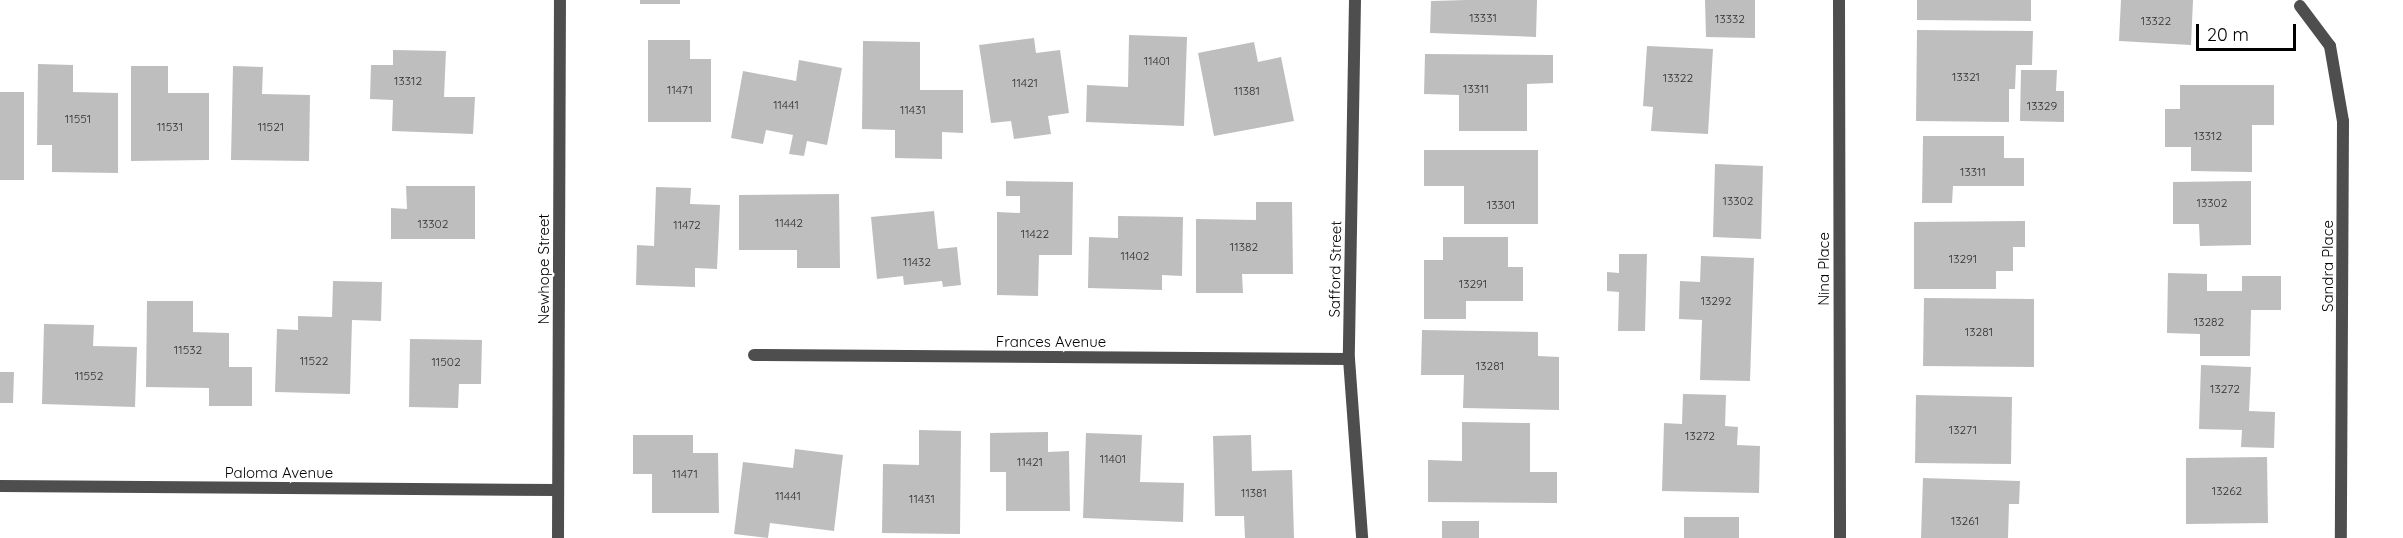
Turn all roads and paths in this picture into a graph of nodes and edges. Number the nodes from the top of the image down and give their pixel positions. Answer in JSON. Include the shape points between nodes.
{"nodes":[{"id":1,"x":560,"y":0,"type":"edge"},
{"id":2,"x":1355,"y":0,"type":"edge"},
{"id":3,"x":1839,"y":0,"type":"edge"},
{"id":4,"x":2300,"y":6,"type":"dead end"},
{"id":5,"x":754,"y":355,"type":"dead end"},
{"id":6,"x":1349,"y":359,"type":"junction"},
{"id":7,"x":0,"y":486,"type":"edge"},
{"id":8,"x":558,"y":490,"type":"junction"},
{"id":9,"x":558,"y":538,"type":"edge"},
{"id":10,"x":1362,"y":538,"type":"edge"},
{"id":11,"x":1840,"y":538,"type":"edge"},
{"id":12,"x":2341,"y":538,"type":"edge"}],
"edges":[{"from":1,"to":8,"type":"street","name":"Newhope Street"},
{"from":2,"to":6,"type":"street","name":"Safford Street"},
{"from":3,"to":11,"type":"street","name":"Nina Place"},
{"from":4,"to":12,"type":"street","name":"Sandra Place","via":[[2330,46],[2343,121]]},
{"from":5,"to":6,"type":"street","name":"Frances Avenue"},
{"from":6,"to":10,"type":"street","name":"Safford Street"},
{"from":7,"to":8,"type":"street","name":"Paloma Avenue"},
{"from":8,"to":9,"type":"street","name":"Newhope Street"}]}
